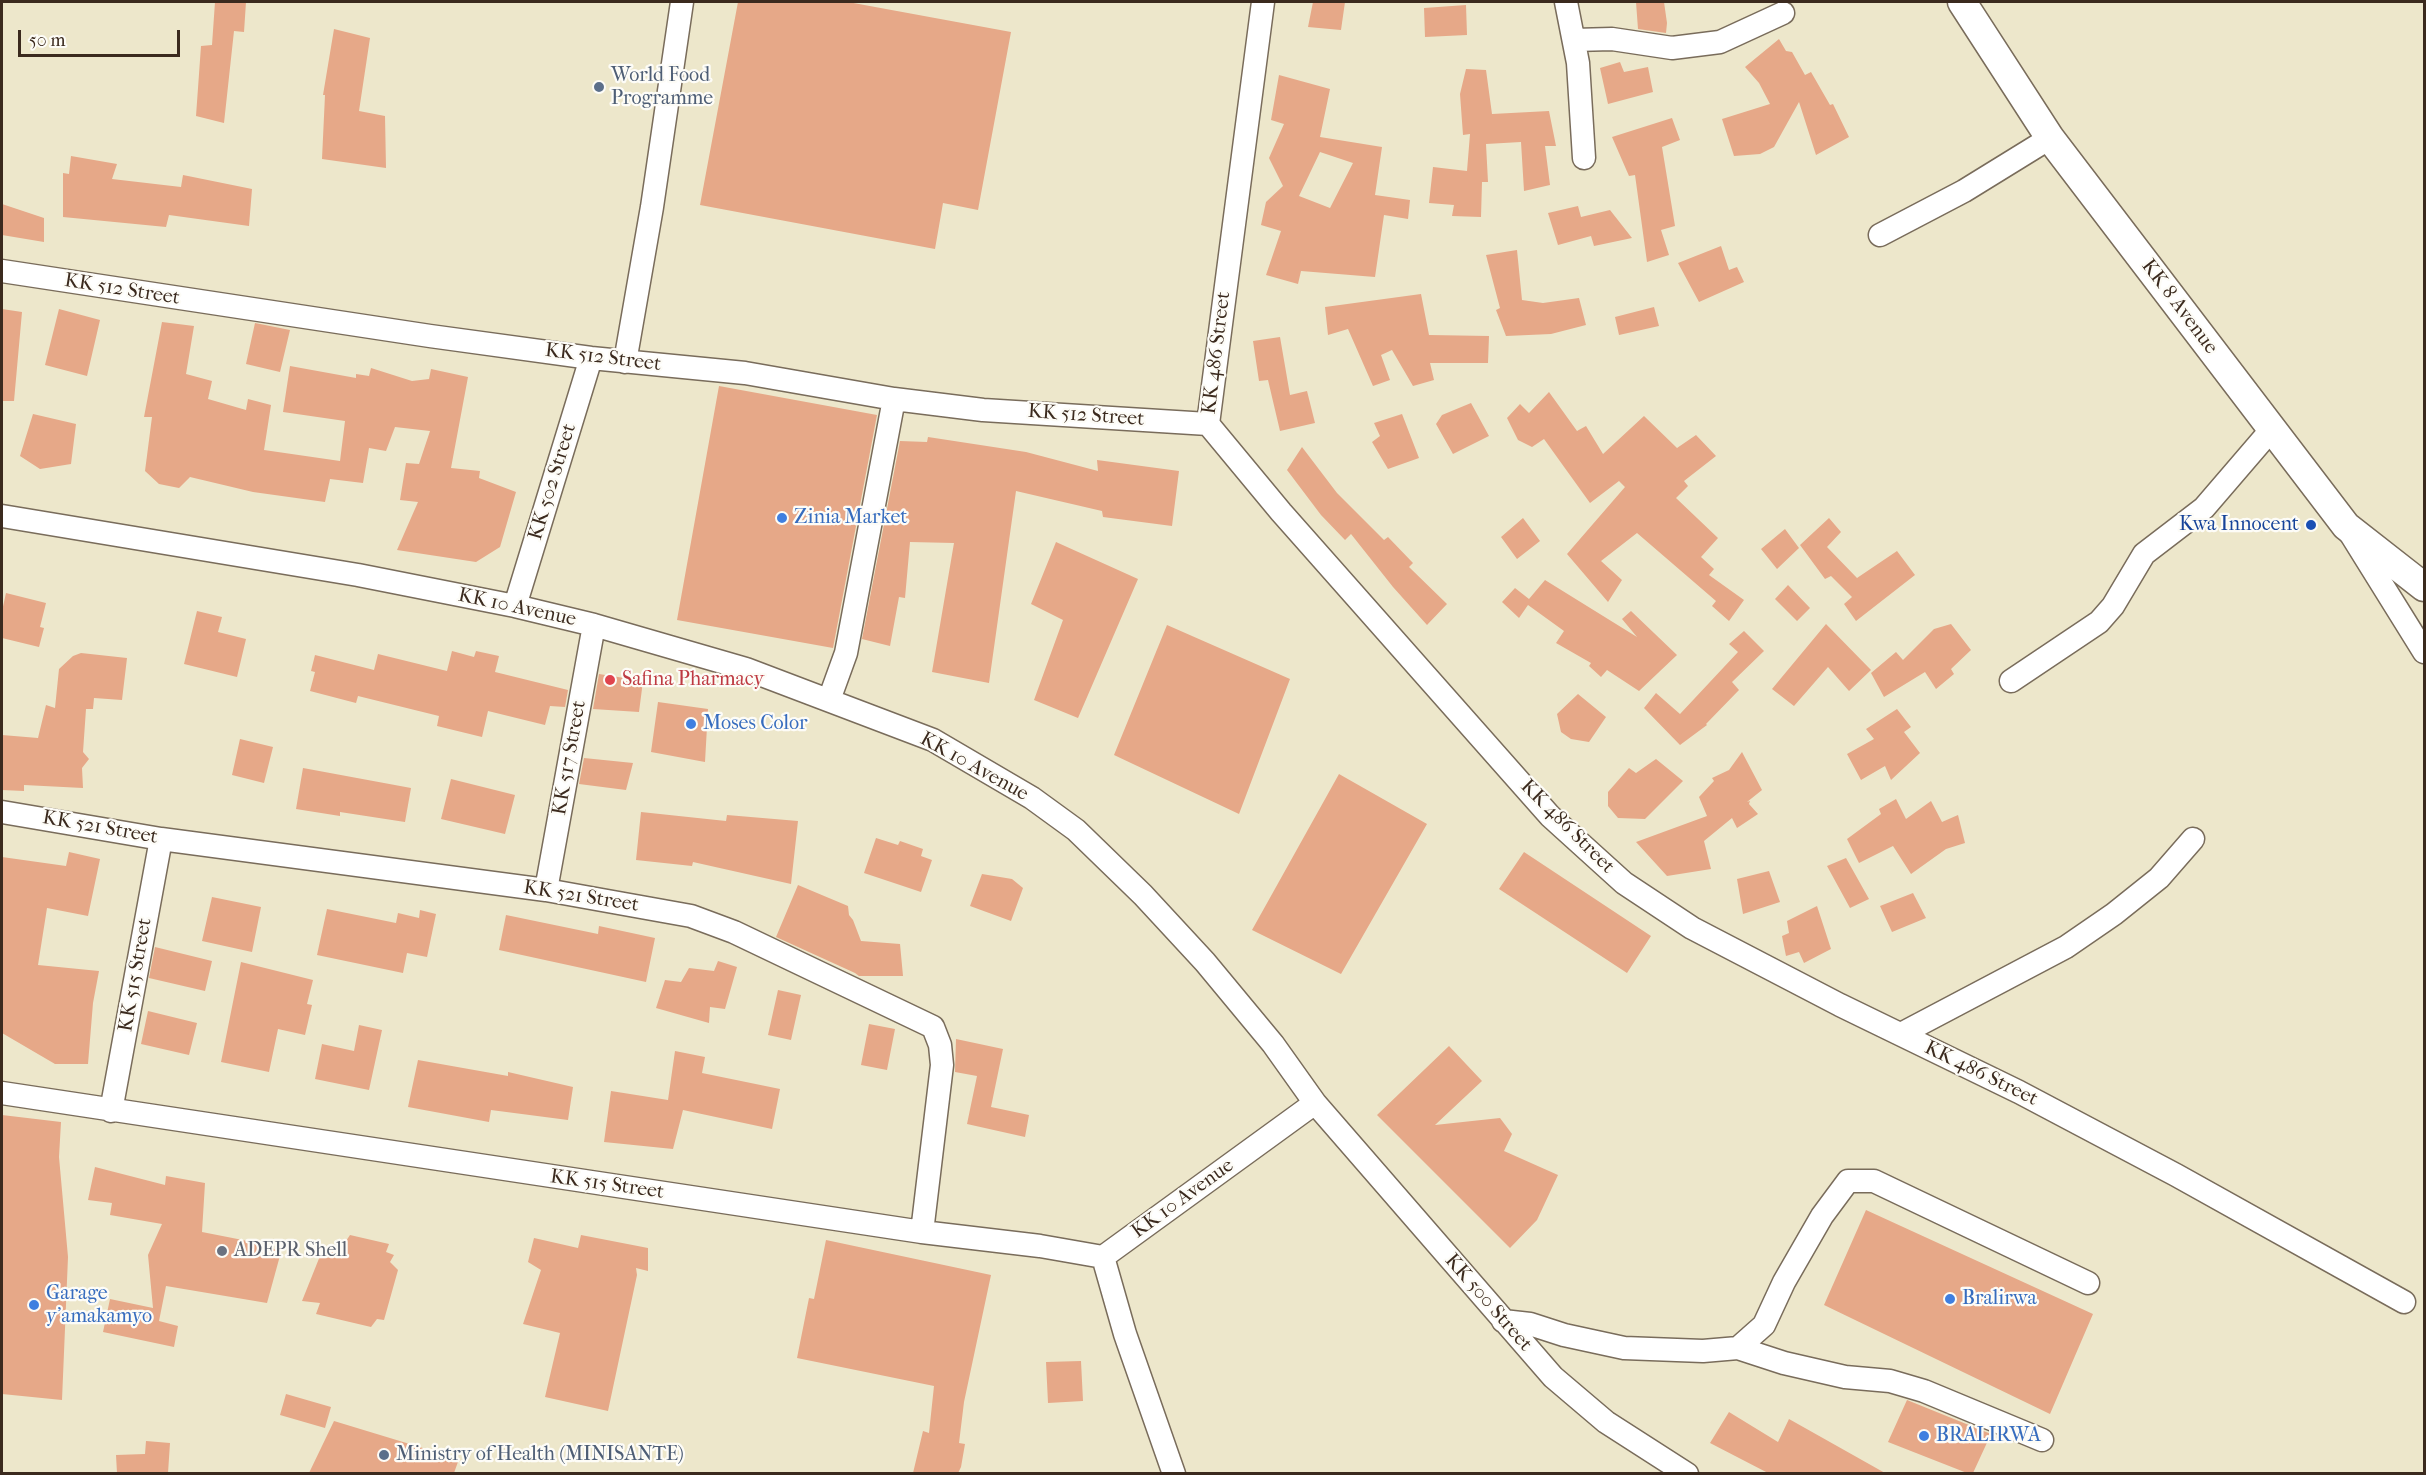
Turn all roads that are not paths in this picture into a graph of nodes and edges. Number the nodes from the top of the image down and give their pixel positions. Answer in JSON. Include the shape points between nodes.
{"nodes":[{"id":1,"x":682,"y":2,"type":"edge"},
{"id":2,"x":1263,"y":2,"type":"edge"},
{"id":3,"x":1566,"y":2,"type":"edge"},
{"id":4,"x":1962,"y":2,"type":"edge"},
{"id":5,"x":1783,"y":13,"type":"dead end"},
{"id":6,"x":1574,"y":40,"type":"junction"},
{"id":7,"x":2050,"y":138,"type":"junction"},
{"id":8,"x":1584,"y":158,"type":"dead end"},
{"id":9,"x":1880,"y":235,"type":"dead end"},
{"id":10,"x":2,"y":271,"type":"edge"},
{"id":11,"x":591,"y":358,"type":"junction"},
{"id":12,"x":625,"y":362,"type":"junction"},
{"id":13,"x":894,"y":399,"type":"junction"},
{"id":14,"x":1208,"y":424,"type":"junction"},
{"id":15,"x":2271,"y":430,"type":"junction"},
{"id":16,"x":2,"y":516,"type":"edge"},
{"id":17,"x":2346,"y":526,"type":"junction"},
{"id":18,"x":2424,"y":587,"type":"edge"},
{"id":19,"x":515,"y":606,"type":"junction"},
{"id":20,"x":594,"y":625,"type":"junction"},
{"id":21,"x":2424,"y":652,"type":"edge"},
{"id":22,"x":2011,"y":681,"type":"dead end"},
{"id":23,"x":829,"y":700,"type":"junction"},
{"id":24,"x":2,"y":812,"type":"edge"},
{"id":25,"x":161,"y":839,"type":"junction"},
{"id":26,"x":2193,"y":839,"type":"dead end"},
{"id":27,"x":546,"y":890,"type":"junction"},
{"id":28,"x":1901,"y":1034,"type":"junction"},
{"id":29,"x":2,"y":1093,"type":"edge"},
{"id":30,"x":1316,"y":1102,"type":"junction"},
{"id":31,"x":111,"y":1111,"type":"junction"},
{"id":32,"x":922,"y":1232,"type":"junction"},
{"id":33,"x":1103,"y":1257,"type":"junction"},
{"id":34,"x":2088,"y":1283,"type":"dead end"},
{"id":35,"x":2404,"y":1302,"type":"dead end"},
{"id":36,"x":1503,"y":1321,"type":"junction"},
{"id":37,"x":1738,"y":1348,"type":"junction"},
{"id":38,"x":2042,"y":1440,"type":"dead end"},
{"id":39,"x":1174,"y":1473,"type":"edge"},
{"id":40,"x":1687,"y":1473,"type":"edge"}],
"edges":[{"from":1,"to":12,"type":"street"},
{"from":2,"to":14,"type":"street","name":"KK 486 Street"},
{"from":3,"to":6,"type":"street"},
{"from":4,"to":7,"type":"main road","name":"KK 8 Avenue"},
{"from":5,"to":6,"type":"street","via":[[1720,42],[1672,48],[1612,39]]},
{"from":6,"to":8,"type":"street"},
{"from":7,"to":9,"type":"street","via":[[1964,191]]},
{"from":7,"to":15,"type":"main road","name":"KK 8 Avenue"},
{"from":10,"to":11,"type":"street","name":"KK 512 Street"},
{"from":11,"to":12,"type":"street","name":"KK 512 Street"},
{"from":11,"to":19,"type":"street","name":"KK 502 Street"},
{"from":12,"to":13,"type":"street","name":"KK 512 Street","via":[[745,373]]},
{"from":13,"to":14,"type":"street","name":"KK 512 Street","via":[[982,410]]},
{"from":13,"to":23,"type":"street","via":[[846,653]]},
{"from":14,"to":28,"type":"street","name":"KK 486 Street","via":[[1550,816],[1624,883],[1692,928]]},
{"from":15,"to":17,"type":"main road","name":"KK 8 Avenue"},
{"from":15,"to":22,"type":"street","via":[[2204,508],[2144,554],[2113,606],[2098,622]]},
{"from":16,"to":19,"type":"street","name":"KK 10 Avenue","via":[[358,574]]},
{"from":17,"to":18,"type":"main road","name":"KK 8 Avenue"},
{"from":17,"to":21,"type":"street"},
{"from":19,"to":20,"type":"street","name":"KK 10 Avenue"},
{"from":20,"to":23,"type":"street","name":"KK 10 Avenue","via":[[746,669]]},
{"from":20,"to":27,"type":"street","name":"KK 517 Street"},
{"from":23,"to":30,"type":"street","name":"KK 10 Avenue","via":[[933,740],[1032,798],[1076,830],[1205,962]]},
{"from":24,"to":25,"type":"street","name":"KK 521 Street"},
{"from":25,"to":27,"type":"street","name":"KK 521 Street"},
{"from":25,"to":31,"type":"street","name":"KK 515 Street"},
{"from":26,"to":28,"type":"street","via":[[2159,878],[2085,934]]},
{"from":27,"to":32,"type":"street","name":"KK 521 Street","via":[[692,916],[734,932],[933,1027],[942,1065]]},
{"from":28,"to":35,"type":"street","name":"KK 486 Street","via":[[2156,1164]]},
{"from":29,"to":31,"type":"street","name":"KK 515 Street"},
{"from":30,"to":33,"type":"street","name":"KK 10 Avenue"},
{"from":30,"to":36,"type":"street","name":"KK 500 Street"},
{"from":31,"to":32,"type":"street","name":"KK 515 Street"},
{"from":32,"to":33,"type":"street","name":"KK 515 Street"},
{"from":33,"to":39,"type":"street","via":[[1125,1334]]},
{"from":34,"to":37,"type":"street","via":[[1874,1181],[1848,1181],[1822,1216],[1764,1325]]},
{"from":36,"to":37,"type":"street","via":[[1624,1348]]},
{"from":36,"to":40,"type":"street","name":"KK 500 Street","via":[[1552,1377],[1606,1422]]},
{"from":37,"to":38,"type":"street","via":[[1784,1363],[1845,1377],[1890,1381],[1924,1391]]}]}
